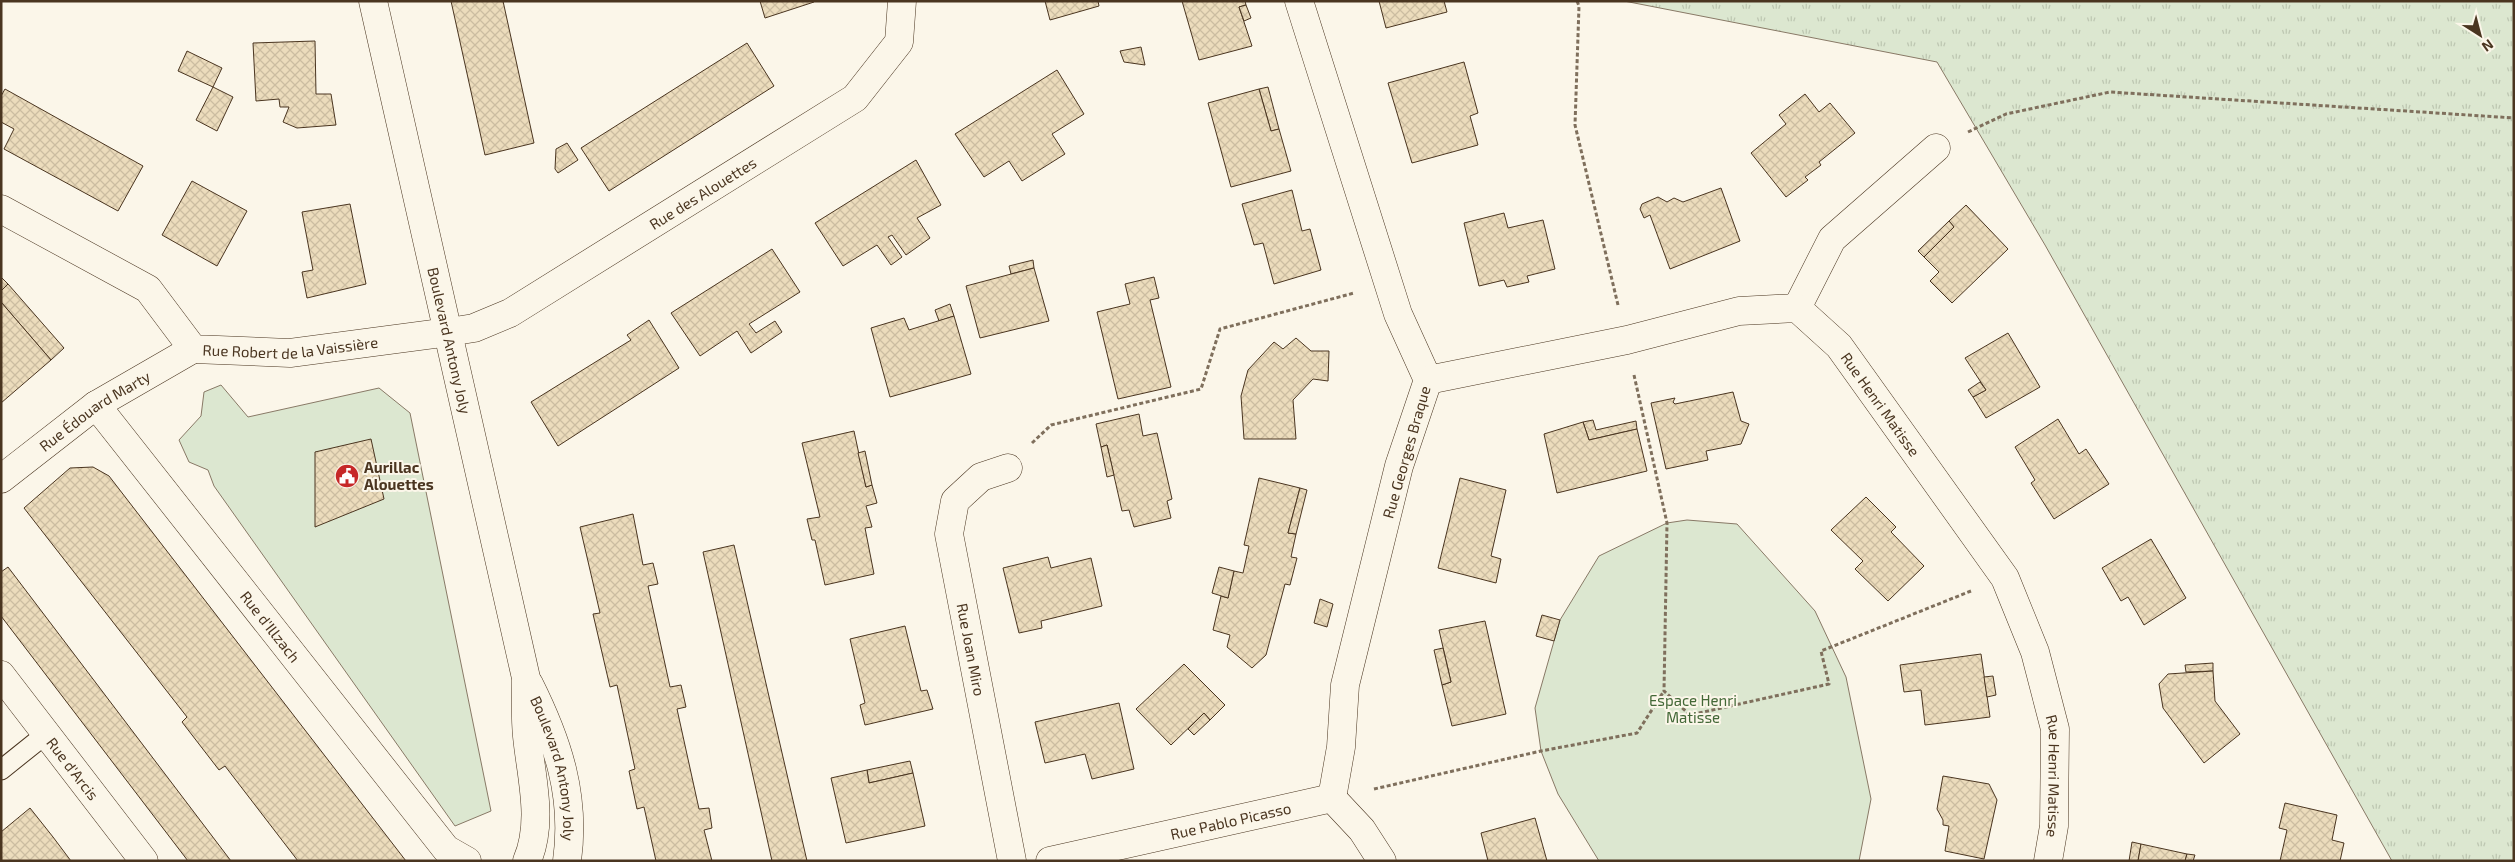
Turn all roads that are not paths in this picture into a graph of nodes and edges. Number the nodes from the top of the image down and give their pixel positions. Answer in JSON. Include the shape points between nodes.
{"nodes":[{"id":1,"x":373,"y":1,"type":"edge"},
{"id":2,"x":902,"y":1,"type":"edge"},
{"id":3,"x":1299,"y":1,"type":"edge"},
{"id":4,"x":1936,"y":148,"type":"road end"},
{"id":5,"x":1,"y":209,"type":"edge"},
{"id":6,"x":1797,"y":308,"type":"junction"},
{"id":7,"x":449,"y":332,"type":"junction"},
{"id":8,"x":193,"y":348,"type":"junction"},
{"id":9,"x":1428,"y":380,"type":"junction"},
{"id":10,"x":96,"y":405,"type":"junction"},
{"id":11,"x":1008,"y":468,"type":"road end"},
{"id":12,"x":1,"y":479,"type":"edge"},
{"id":13,"x":1,"y":675,"type":"edge"},
{"id":14,"x":526,"y":678,"type":"junction"},
{"id":15,"x":46,"y":734,"type":"junction"},
{"id":16,"x":1,"y":770,"type":"edge"},
{"id":17,"x":1332,"y":798,"type":"junction"},
{"id":18,"x":454,"y":857,"type":"edge"},
{"id":19,"x":144,"y":861,"type":"edge"},
{"id":20,"x":527,"y":861,"type":"edge"},
{"id":21,"x":566,"y":861,"type":"edge"},
{"id":22,"x":1012,"y":861,"type":"edge"},
{"id":23,"x":1050,"y":861,"type":"edge"},
{"id":24,"x":1382,"y":861,"type":"edge"},
{"id":25,"x":2048,"y":861,"type":"edge"}],
"edges":[{"from":1,"to":7,"type":"street","name":"Boulevard Antony Joly"},
{"from":2,"to":7,"type":"street","name":"Rue des Alouettes","via":[[899,42],[855,98],[510,313],[474,328]]},
{"from":3,"to":9,"type":"street","name":"Rue Georges Braque","via":[[1398,314]]},
{"from":4,"to":6,"type":"street","via":[[1832,239]]},
{"from":5,"to":8,"type":"street","name":"Rue Robert de la Vaissière","via":[[148,289]]},
{"from":6,"to":9,"type":"street","via":[[1739,311],[1627,340]]},
{"from":6,"to":25,"type":"street","name":"Rue Henri Matisse","via":[[1840,346],[2005,578],[2035,652],[2054,729],[2054,826]]},
{"from":7,"to":8,"type":"street","name":"Rue Robert de la Vaissière","via":[[290,353]]},
{"from":7,"to":14,"type":"street","name":"Boulevard Antony Joly"},
{"from":8,"to":10,"type":"street","name":"Rue Édouard Marty"},
{"from":9,"to":17,"type":"street","name":"Rue Georges Braque","via":[[1399,466],[1345,685],[1341,747]]},
{"from":10,"to":12,"type":"street","name":"Rue Édouard Marty"},
{"from":10,"to":18,"type":"street","name":"Rue d'Illzach"},
{"from":11,"to":22,"type":"street","name":"Rue Joan Miro","via":[[981,477],[954,501],[949,534]]},
{"from":13,"to":15,"type":"street","name":"Rue d'Arcis"},
{"from":14,"to":20,"type":"street","name":"Boulevard Antony Joly","via":[[526,733],[537,818]]},
{"from":14,"to":21,"type":"street","name":"Boulevard Antony Joly","via":[[550,726],[567,785],[570,823]]},
{"from":15,"to":16,"type":"lane"},
{"from":15,"to":19,"type":"street","name":"Rue d'Arcis"},
{"from":17,"to":23,"type":"street","name":"Rue Pablo Picasso"},
{"from":17,"to":24,"type":"street","via":[[1362,830]]}]}
